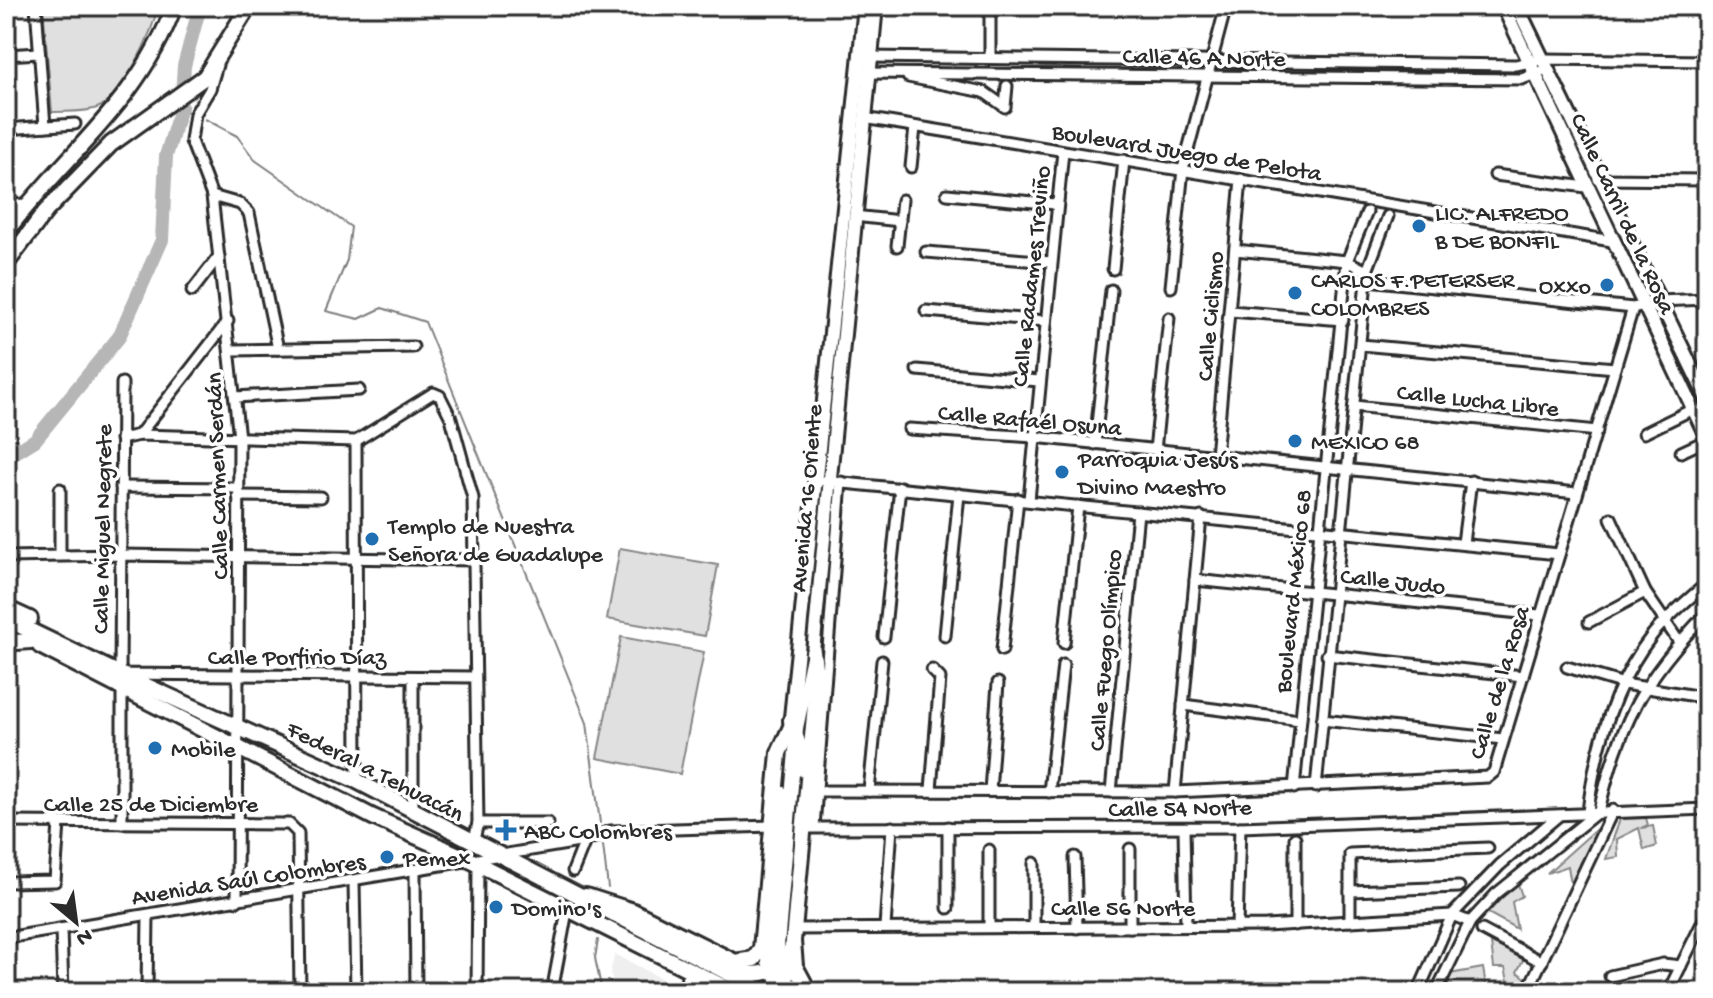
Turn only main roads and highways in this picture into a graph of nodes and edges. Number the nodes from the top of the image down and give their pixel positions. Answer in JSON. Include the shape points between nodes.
{"nodes":[{"id":1,"x":174,"y":6,"type":"edge"},
{"id":2,"x":249,"y":6,"type":"edge"},
{"id":3,"x":865,"y":6,"type":"edge"},
{"id":4,"x":876,"y":6,"type":"edge"},
{"id":5,"x":1503,"y":6,"type":"edge"},
{"id":6,"x":1517,"y":6,"type":"edge"},
{"id":7,"x":864,"y":58,"type":"junction"},
{"id":8,"x":1543,"y":65,"type":"junction"},
{"id":9,"x":862,"y":73,"type":"junction"},
{"id":10,"x":6,"y":232,"type":"edge"},
{"id":11,"x":6,"y":264,"type":"edge"},
{"id":12,"x":1707,"y":399,"type":"edge"},
{"id":13,"x":1706,"y":432,"type":"edge"},
{"id":14,"x":827,"y":481,"type":"junction"},
{"id":15,"x":6,"y":608,"type":"edge"},
{"id":16,"x":6,"y":619,"type":"edge"},
{"id":17,"x":6,"y":629,"type":"edge"},
{"id":18,"x":6,"y":637,"type":"edge"},
{"id":19,"x":31,"y":641,"type":"junction"},
{"id":20,"x":813,"y":652,"type":"junction"},
{"id":21,"x":117,"y":677,"type":"junction"},
{"id":22,"x":792,"y":728,"type":"junction"},
{"id":23,"x":473,"y":844,"type":"junction"},
{"id":24,"x":449,"y":852,"type":"junction"},
{"id":25,"x":793,"y":857,"type":"junction"},
{"id":26,"x":516,"y":886,"type":"junction"},
{"id":27,"x":577,"y":897,"type":"junction"},
{"id":28,"x":793,"y":935,"type":"junction"},
{"id":29,"x":668,"y":960,"type":"junction"},
{"id":30,"x":776,"y":968,"type":"junction"},
{"id":31,"x":743,"y":989,"type":"edge"},
{"id":32,"x":710,"y":992,"type":"edge"},
{"id":33,"x":767,"y":992,"type":"edge"},
{"id":34,"x":778,"y":992,"type":"edge"},
{"id":35,"x":788,"y":992,"type":"edge"},
{"id":36,"x":809,"y":992,"type":"edge"}],
"edges":[{"from":1,"to":10,"type":"main road","via":[[157,48],[127,96]]},
{"from":2,"to":11,"type":"main road","via":[[218,62],[192,90],[100,154],[46,211]]},
{"from":3,"to":7,"type":"main road","name":"Avenida 16 Oriente"},
{"from":4,"to":7,"type":"main road","name":"Avenida 16 Oriente"},
{"from":5,"to":8,"type":"main road","name":"Calle Carril de la Rosa"},
{"from":6,"to":8,"type":"main road","name":"Calle Carril de la Rosa"},
{"from":7,"to":9,"type":"main road","name":"Avenida 16 Oriente"},
{"from":8,"to":12,"type":"main road","name":"Calle Carril de la Rosa"},
{"from":8,"to":13,"type":"main road","name":"Calle Carril de la Rosa","via":[[1584,183],[1637,306]]},
{"from":9,"to":14,"type":"main road","name":"Avenida 16 Oriente"},
{"from":9,"to":14,"type":"main road","name":"Avenida 16 Oriente","via":[[864,118]]},
{"from":14,"to":20,"type":"main road","name":"Avenida 16 Oriente"},
{"from":14,"to":22,"type":"main road","name":"Avenida 16 Oriente"},
{"from":15,"to":21,"type":"main road","via":[[98,654]]},
{"from":16,"to":21,"type":"main road","name":"Federal a Tehuacán"},
{"from":17,"to":19,"type":"main road","name":"Federal a Tehuacán"},
{"from":18,"to":19,"type":"main road"},
{"from":19,"to":21,"type":"main road","name":"Federal a Tehuacán"},
{"from":20,"to":22,"type":"main road","name":"Avenida 16 Oriente"},
{"from":20,"to":25,"type":"main road","via":[[817,683],[809,828]]},
{"from":21,"to":23,"type":"main road","name":"Federal a Tehuacán","via":[[357,781]]},
{"from":21,"to":24,"type":"main road","name":"Federal a Tehuacán","via":[[239,749]]},
{"from":22,"to":25,"type":"main road","via":[[802,764]]},
{"from":22,"to":27,"type":"main road","via":[[779,753],[761,949],[749,961],[735,962],[621,907]]},
{"from":22,"to":30,"type":"main road","name":"Avenida 16 Oriente"},
{"from":23,"to":24,"type":"main road"},
{"from":23,"to":27,"type":"main road","name":"Federal a Tehuacán"},
{"from":24,"to":26,"type":"main road","name":"Federal a Tehuacán"},
{"from":25,"to":28,"type":"main road"},
{"from":25,"to":30,"type":"main road"},
{"from":26,"to":27,"type":"main road","via":[[552,897]]},
{"from":26,"to":29,"type":"main road","name":"Federal a Tehuacán"},
{"from":27,"to":30,"type":"main road","via":[[729,968],[753,975]]},
{"from":27,"to":31,"type":"main road","name":"Federal a Tehuacán"},
{"from":28,"to":30,"type":"main road"},
{"from":28,"to":36,"type":"main road","via":[[795,966]]},
{"from":29,"to":31,"type":"main road","name":"Federal a Tehuacán"},
{"from":29,"to":32,"type":"main road"},
{"from":30,"to":33,"type":"main road","name":"Avenida 16 Oriente"},
{"from":30,"to":34,"type":"main road","name":"Avenida 16 Oriente"},
{"from":30,"to":35,"type":"main road"},
{"from":31,"to":33,"type":"main road","name":"Federal a Tehuacán"}]}
